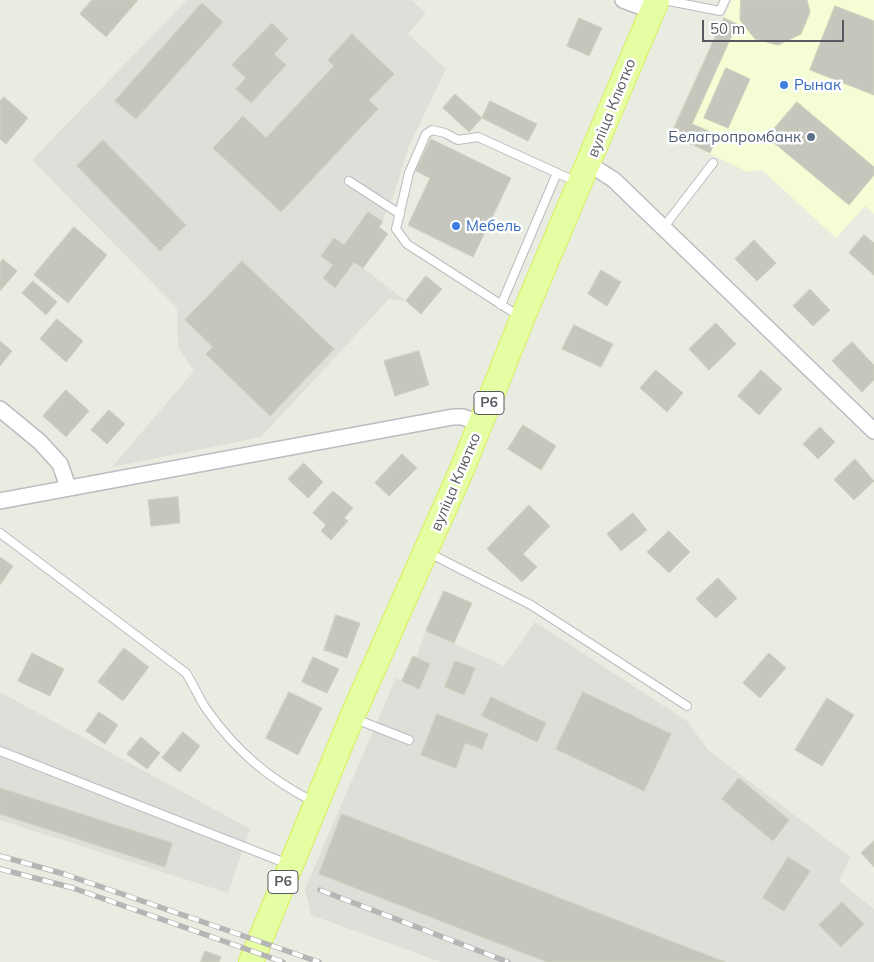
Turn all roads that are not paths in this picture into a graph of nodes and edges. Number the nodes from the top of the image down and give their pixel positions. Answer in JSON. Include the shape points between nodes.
{"nodes":[{"id":1,"x":623,"y":0,"type":"edge"},
{"id":2,"x":725,"y":0,"type":"edge"},
{"id":3,"x":658,"y":4,"type":"edge"},
{"id":4,"x":713,"y":163,"type":"dead end"},
{"id":5,"x":557,"y":172,"type":"junction"},
{"id":6,"x":585,"y":174,"type":"junction"},
{"id":7,"x":349,"y":181,"type":"dead end"},
{"id":8,"x":400,"y":214,"type":"junction"},
{"id":9,"x":663,"y":228,"type":"junction"},
{"id":10,"x":502,"y":305,"type":"junction"},
{"id":11,"x":522,"y":319,"type":"junction"},
{"id":12,"x":0,"y":409,"type":"edge"},
{"id":13,"x":481,"y":424,"type":"junction"},
{"id":14,"x":874,"y":430,"type":"edge"},
{"id":15,"x":68,"y":487,"type":"junction"},
{"id":16,"x":0,"y":501,"type":"edge"},
{"id":17,"x":0,"y":533,"type":"edge"},
{"id":18,"x":425,"y":551,"type":"junction"},
{"id":19,"x":687,"y":706,"type":"dead end"},
{"id":20,"x":352,"y":717,"type":"junction"},
{"id":21,"x":409,"y":740,"type":"dead end"},
{"id":22,"x":0,"y":751,"type":"edge"},
{"id":23,"x":316,"y":803,"type":"junction"},
{"id":24,"x":290,"y":864,"type":"junction"},
{"id":25,"x":251,"y":962,"type":"edge"}],
"edges":[{"from":1,"to":3,"type":"street"},
{"from":2,"to":3,"type":"lane","via":[[720,11]]},
{"from":3,"to":6,"type":"main road","name":"вуліца Клютко","number":"Р6"},
{"from":4,"to":9,"type":"lane"},
{"from":5,"to":6,"type":"lane"},
{"from":5,"to":8,"type":"lane","via":[[478,137],[458,140],[432,130],[426,134],[409,173]]},
{"from":5,"to":10,"type":"lane"},
{"from":6,"to":9,"type":"street","via":[[614,180]]},
{"from":6,"to":11,"type":"main road","name":"вуліца Клютко","number":"Р6"},
{"from":7,"to":8,"type":"lane"},
{"from":8,"to":10,"type":"lane","via":[[396,229],[407,244]]},
{"from":9,"to":14,"type":"street"},
{"from":10,"to":11,"type":"lane"},
{"from":11,"to":13,"type":"main road","name":"вуліца Клютко","number":"Р6"},
{"from":12,"to":15,"type":"street","via":[[40,442],[60,464]]},
{"from":13,"to":15,"type":"street","via":[[453,417]]},
{"from":13,"to":18,"type":"main road","name":"вуліца Клютко","number":"Р6"},
{"from":15,"to":16,"type":"street"},
{"from":17,"to":23,"type":"lane","via":[[186,673],[205,708],[251,762]]},
{"from":18,"to":19,"type":"lane","via":[[531,605]]},
{"from":18,"to":20,"type":"main road","name":"вуліца Клютко","number":"Р6"},
{"from":20,"to":21,"type":"lane"},
{"from":20,"to":23,"type":"main road","name":"вуліца Клютко","number":"Р6"},
{"from":22,"to":24,"type":"lane"},
{"from":23,"to":24,"type":"main road","name":"вуліца Клютко","number":"Р6"},
{"from":24,"to":25,"type":"main road","name":"вуліца Клютко","number":"Р6"}]}
